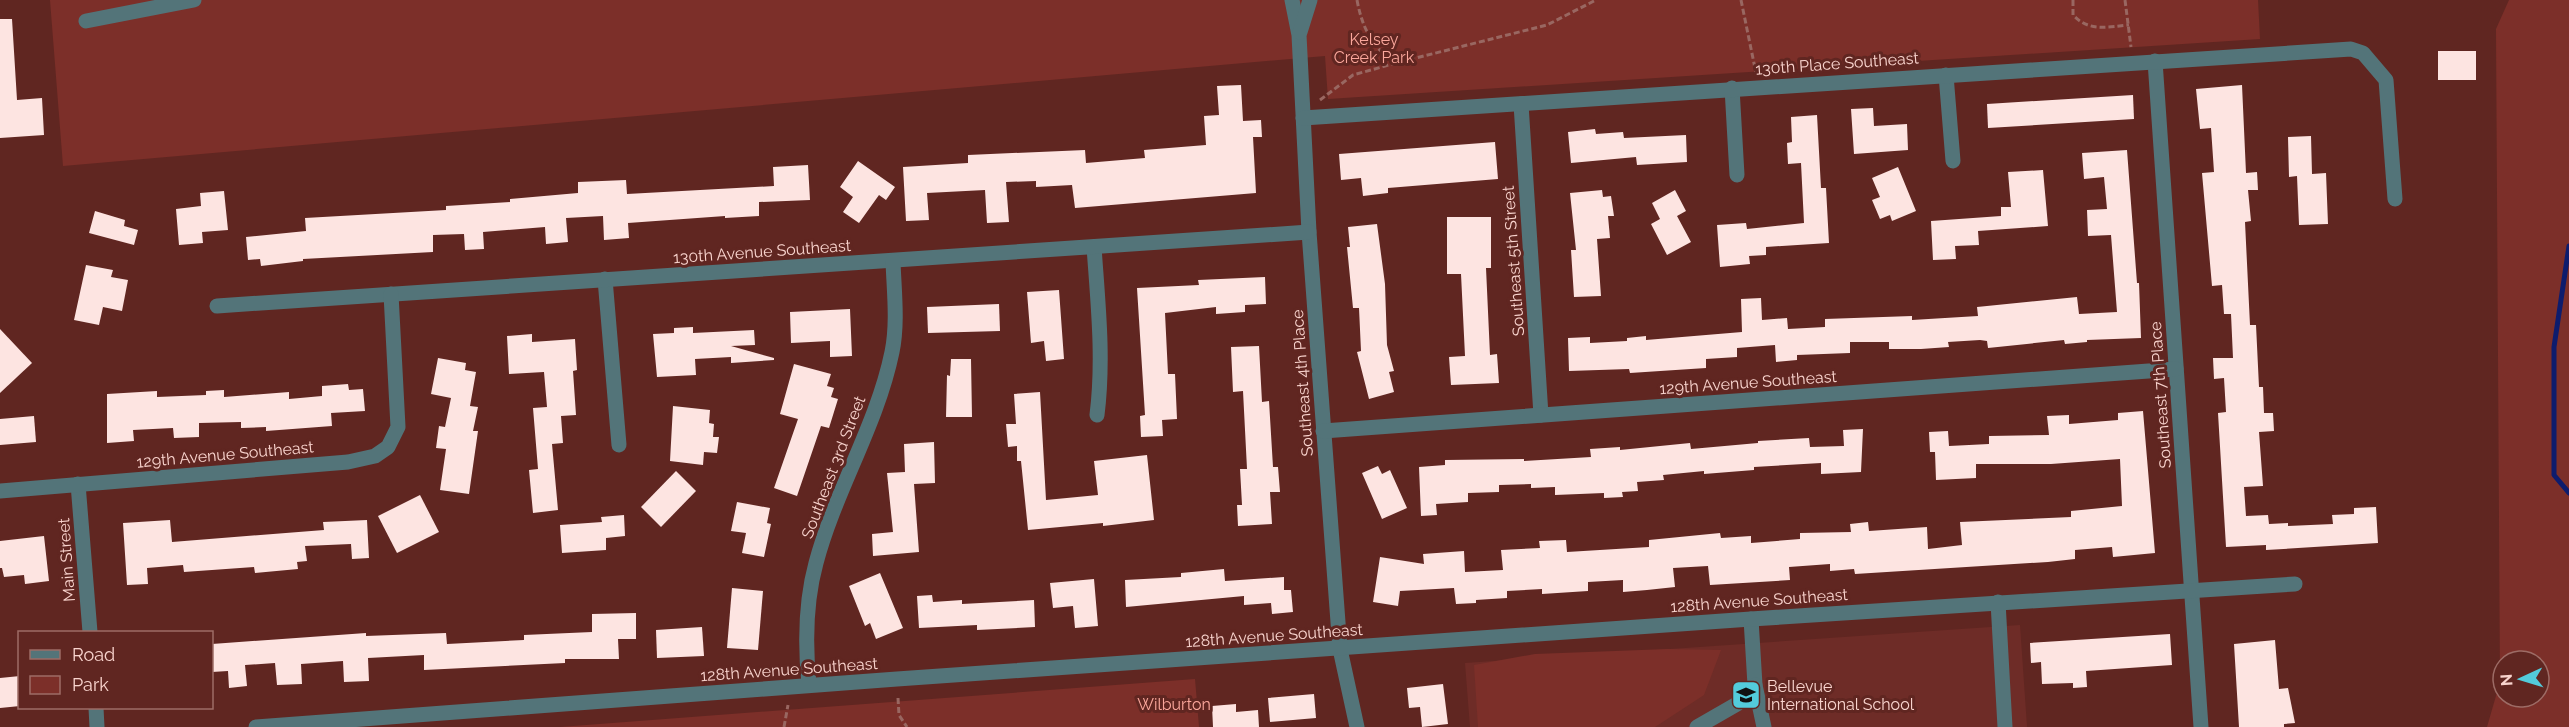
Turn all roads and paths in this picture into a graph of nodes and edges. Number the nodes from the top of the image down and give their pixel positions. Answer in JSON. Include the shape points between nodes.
{"nodes":[{"id":1,"x":1292,"y":0,"type":"edge"},
{"id":2,"x":1310,"y":0,"type":"edge"},
{"id":3,"x":1357,"y":0,"type":"edge"},
{"id":4,"x":1596,"y":0,"type":"edge"},
{"id":5,"x":1741,"y":0,"type":"edge"},
{"id":6,"x":2073,"y":0,"type":"edge"},
{"id":7,"x":2126,"y":0,"type":"edge"},
{"id":8,"x":189,"y":1,"type":"edge"},
{"id":9,"x":86,"y":21,"type":"dead end"},
{"id":10,"x":2129,"y":25,"type":"junction"},
{"id":11,"x":1299,"y":34,"type":"junction"},
{"id":12,"x":2133,"y":51,"type":"dead end"},
{"id":13,"x":2155,"y":61,"type":"junction"},
{"id":14,"x":1395,"y":63,"type":"junction"},
{"id":15,"x":1946,"y":75,"type":"junction"},
{"id":16,"x":1757,"y":87,"type":"junction"},
{"id":17,"x":1732,"y":88,"type":"junction"},
{"id":18,"x":1318,"y":102,"type":"dead end"},
{"id":19,"x":1521,"y":104,"type":"junction"},
{"id":20,"x":1303,"y":118,"type":"junction"},
{"id":21,"x":1953,"y":161,"type":"dead end"},
{"id":22,"x":1737,"y":175,"type":"dead end"},
{"id":23,"x":2395,"y":199,"type":"dead end"},
{"id":24,"x":1309,"y":232,"type":"junction"},
{"id":25,"x":1094,"y":248,"type":"junction"},
{"id":26,"x":893,"y":261,"type":"junction"},
{"id":27,"x":605,"y":279,"type":"junction"},
{"id":28,"x":391,"y":294,"type":"junction"},
{"id":29,"x":217,"y":306,"type":"dead end"},
{"id":30,"x":2176,"y":369,"type":"junction"},
{"id":31,"x":1097,"y":415,"type":"dead end"},
{"id":32,"x":1541,"y":415,"type":"junction"},
{"id":33,"x":1323,"y":431,"type":"junction"},
{"id":34,"x":619,"y":445,"type":"dead end"},
{"id":35,"x":78,"y":484,"type":"junction"},
{"id":36,"x":0,"y":491,"type":"edge"},
{"id":37,"x":2295,"y":584,"type":"dead end"},
{"id":38,"x":2193,"y":591,"type":"junction"},
{"id":39,"x":1998,"y":602,"type":"junction"},
{"id":40,"x":1751,"y":619,"type":"junction"},
{"id":41,"x":90,"y":631,"type":"edge"},
{"id":42,"x":1341,"y":648,"type":"junction"},
{"id":43,"x":809,"y":685,"type":"junction"},
{"id":44,"x":1755,"y":685,"type":"junction"},
{"id":45,"x":898,"y":698,"type":"dead end"},
{"id":46,"x":788,"y":705,"type":"dead end"},
{"id":47,"x":96,"y":709,"type":"edge"},
{"id":48,"x":97,"y":727,"type":"edge"},
{"id":49,"x":256,"y":727,"type":"edge"},
{"id":50,"x":784,"y":727,"type":"edge"},
{"id":51,"x":907,"y":727,"type":"edge"},
{"id":52,"x":1357,"y":727,"type":"edge"},
{"id":53,"x":1697,"y":727,"type":"edge"},
{"id":54,"x":1764,"y":727,"type":"edge"},
{"id":55,"x":2005,"y":727,"type":"edge"},
{"id":56,"x":2201,"y":727,"type":"edge"}],
"edges":[{"from":1,"to":11,"type":"street"},
{"from":2,"to":11,"type":"street"},
{"from":3,"to":14,"type":"path","via":[[1371,41]]},
{"from":4,"to":14,"type":"path","via":[[1547,25]]},
{"from":5,"to":16,"type":"path"},
{"from":6,"to":10,"type":"path","via":[[2073,15],[2082,25]]},
{"from":7,"to":10,"type":"path"},
{"from":8,"to":9,"type":"street"},
{"from":10,"to":12,"type":"path"},
{"from":11,"to":20,"type":"street","name":"Southeast 4th Place"},
{"from":13,"to":15,"type":"street","name":"130th Place Southeast"},
{"from":13,"to":23,"type":"street","name":"130th Place Southeast","via":[[2335,48],[2363,52],[2386,80],[2390,96]]},
{"from":13,"to":30,"type":"street","name":"Southeast 7th Place"},
{"from":14,"to":18,"type":"path","via":[[1353,75]]},
{"from":15,"to":16,"type":"street","name":"130th Place Southeast"},
{"from":15,"to":21,"type":"street"},
{"from":16,"to":17,"type":"street","name":"130th Place Southeast"},
{"from":17,"to":19,"type":"street","name":"130th Place Southeast"},
{"from":17,"to":22,"type":"street"},
{"from":19,"to":20,"type":"street","name":"130th Place Southeast"},
{"from":19,"to":32,"type":"street","name":"Southeast 5th Street"},
{"from":20,"to":24,"type":"street","name":"Southeast 4th Place"},
{"from":24,"to":25,"type":"street","name":"130th Avenue Southeast"},
{"from":24,"to":33,"type":"street","name":"Southeast 4th Place"},
{"from":25,"to":26,"type":"street","name":"130th Avenue Southeast"},
{"from":25,"to":31,"type":"street","via":[[1101,356]]},
{"from":26,"to":27,"type":"street","name":"130th Avenue Southeast"},
{"from":26,"to":43,"type":"street","name":"Southeast 3rd Street","via":[[892,353],[816,562],[808,600],[805,647]]},
{"from":27,"to":28,"type":"street","name":"130th Avenue Southeast"},
{"from":27,"to":34,"type":"street"},
{"from":28,"to":29,"type":"street","name":"130th Avenue Southeast"},
{"from":28,"to":35,"type":"street","name":"129th Avenue Southeast","via":[[398,427],[388,447],[375,456],[348,462]]},
{"from":30,"to":32,"type":"street","name":"129th Avenue Southeast"},
{"from":30,"to":38,"type":"street","name":"Southeast 7th Place"},
{"from":32,"to":33,"type":"street","name":"129th Avenue Southeast"},
{"from":33,"to":42,"type":"street","name":"Southeast 4th Place"},
{"from":35,"to":36,"type":"street","name":"129th Avenue Southeast"},
{"from":35,"to":41,"type":"street","name":"Main Street"},
{"from":37,"to":38,"type":"street","name":"128th Avenue Southeast"},
{"from":38,"to":39,"type":"street","name":"128th Avenue Southeast"},
{"from":38,"to":56,"type":"street","name":"Southeast 7th Place"},
{"from":39,"to":40,"type":"street","name":"128th Avenue Southeast"},
{"from":39,"to":55,"type":"street"},
{"from":40,"to":42,"type":"street","name":"128th Avenue Southeast"},
{"from":40,"to":44,"type":"street"},
{"from":42,"to":43,"type":"street","name":"128th Avenue Southeast"},
{"from":42,"to":52,"type":"street","name":"Southeast 4th Place"},
{"from":43,"to":49,"type":"street","name":"128th Avenue Southeast"},
{"from":44,"to":53,"type":"street","via":[[1737,704]]},
{"from":44,"to":54,"type":"street"},
{"from":45,"to":51,"type":"path","via":[[899,715]]},
{"from":46,"to":50,"type":"path"},
{"from":47,"to":48,"type":"street"}]}
